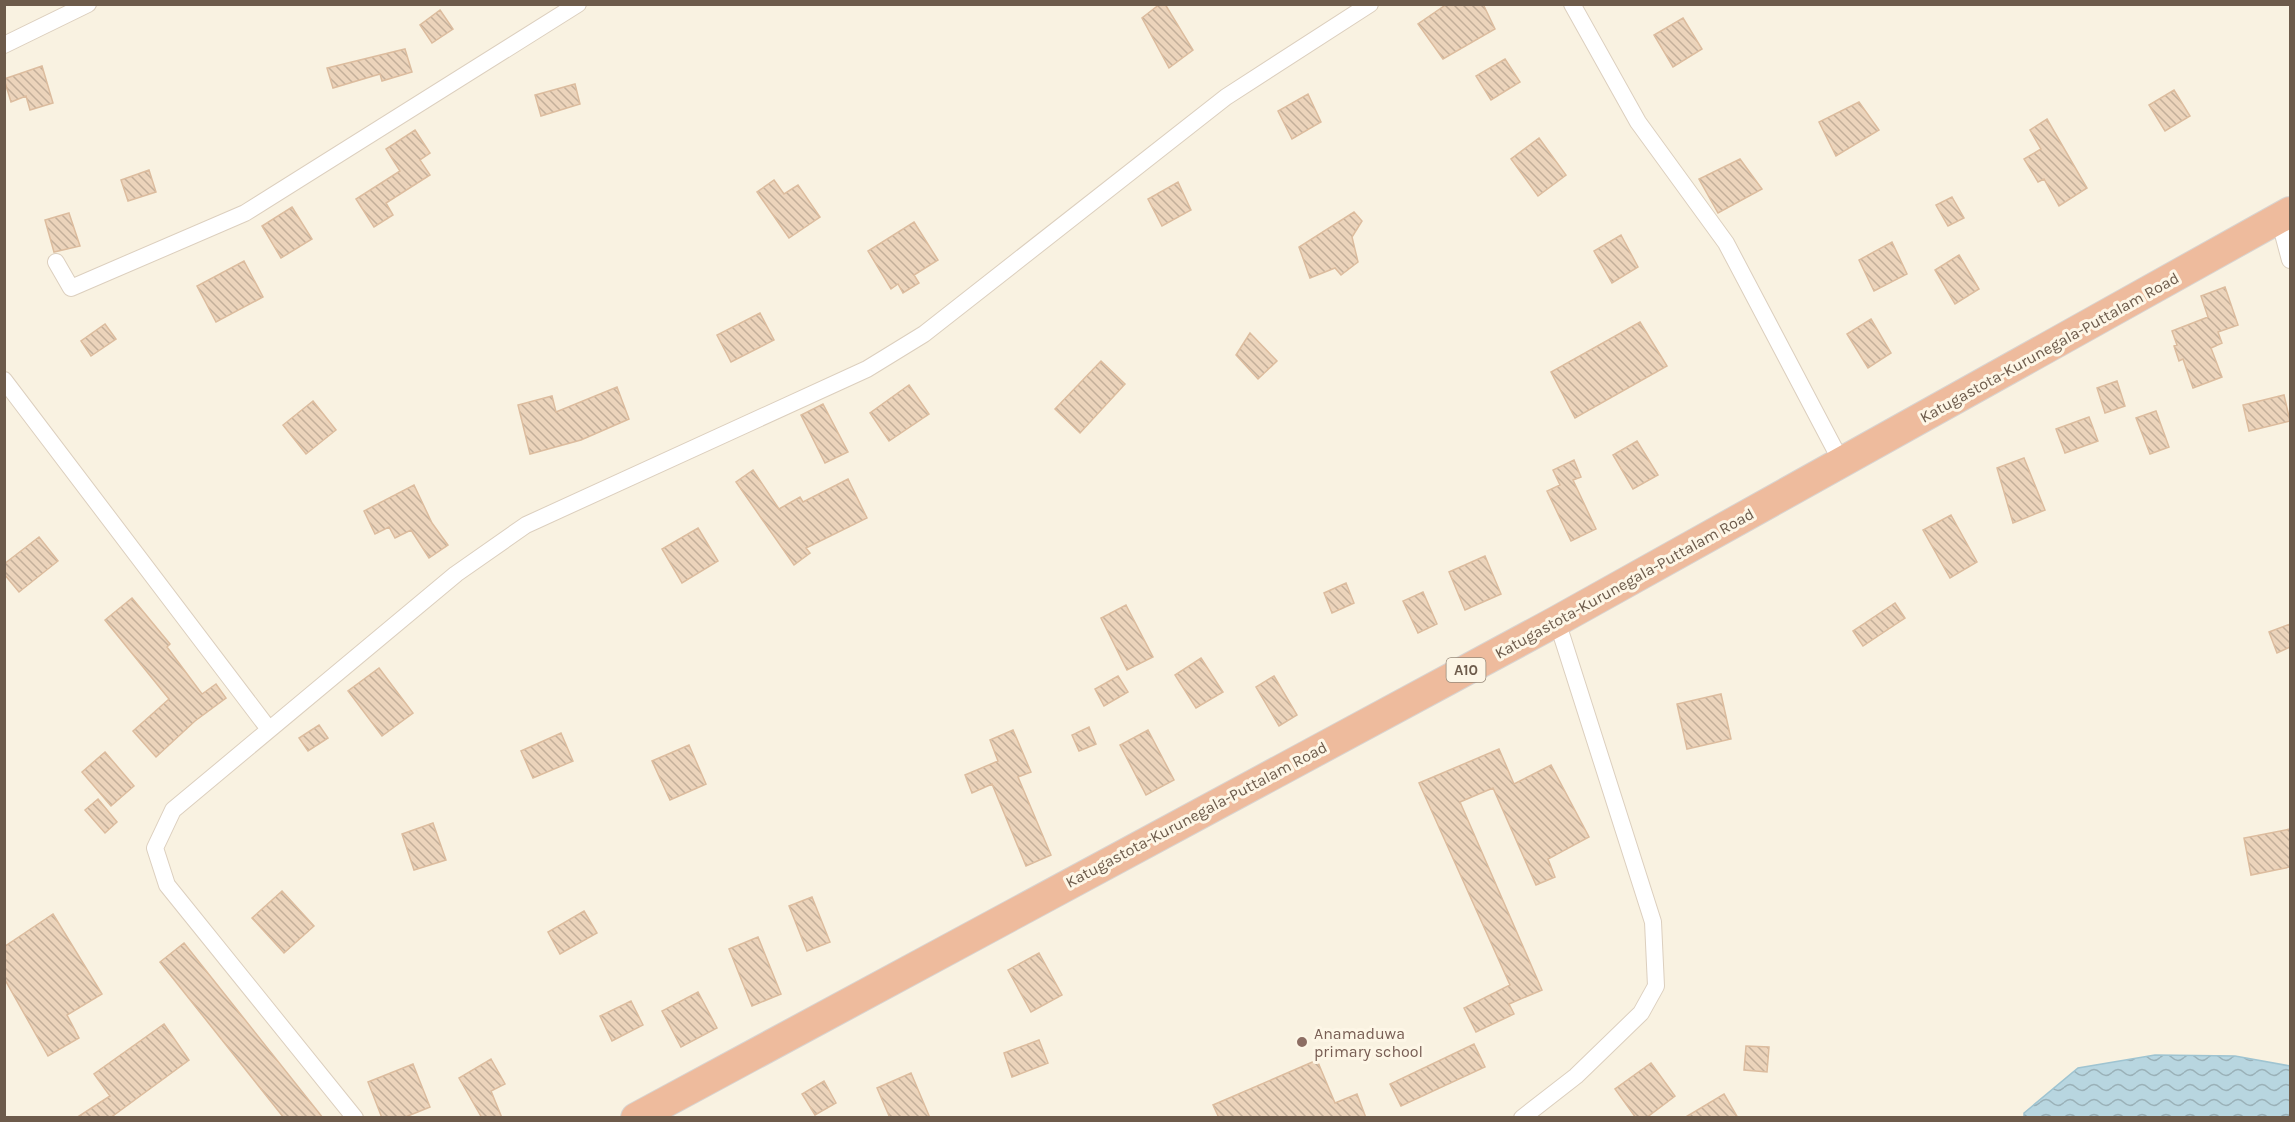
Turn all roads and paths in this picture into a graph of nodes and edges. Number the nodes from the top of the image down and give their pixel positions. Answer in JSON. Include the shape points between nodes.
{"nodes":[{"id":1,"x":88,"y":4,"type":"edge"},
{"id":2,"x":578,"y":4,"type":"edge"},
{"id":3,"x":1370,"y":4,"type":"edge"},
{"id":4,"x":1572,"y":4,"type":"edge"},
{"id":5,"x":4,"y":45,"type":"edge"},
{"id":6,"x":2285,"y":215,"type":"edge"},
{"id":7,"x":2290,"y":260,"type":"edge"},
{"id":8,"x":56,"y":262,"type":"dead end"},
{"id":9,"x":4,"y":380,"type":"edge"},
{"id":10,"x":1842,"y":463,"type":"junction"},
{"id":11,"x":1557,"y":621,"type":"junction"},
{"id":12,"x":268,"y":728,"type":"junction"},
{"id":13,"x":671,"y":1109,"type":"edge"},
{"id":14,"x":355,"y":1118,"type":"edge"},
{"id":15,"x":636,"y":1118,"type":"edge"},
{"id":16,"x":1522,"y":1118,"type":"edge"}],
"edges":[{"from":1,"to":5,"type":"street"},
{"from":2,"to":8,"type":"street","via":[[245,213],[71,288]]},
{"from":3,"to":12,"type":"street","via":[[1226,98],[924,334],[867,369],[526,525],[456,574]]},
{"from":4,"to":10,"type":"street","via":[[1638,122],[1726,243]]},
{"from":6,"to":7,"type":"street"},
{"from":6,"to":10,"type":"highway","name":"Katugastota-Kurunegala-Puttalam Road","number":"A10"},
{"from":9,"to":12,"type":"street"},
{"from":10,"to":11,"type":"highway","name":"Katugastota-Kurunegala-Puttalam Road","number":"A10"},
{"from":11,"to":13,"type":"highway","name":"Katugastota-Kurunegala-Puttalam Road","number":"A10"},
{"from":11,"to":16,"type":"street","via":[[1653,922],[1656,986],[1641,1013],[1584,1068]]},
{"from":12,"to":14,"type":"street","via":[[173,810],[155,848],[167,885]]},
{"from":13,"to":15,"type":"highway","name":"Katugastota-Kurunegala-Puttalam Road","number":"A10"}]}
